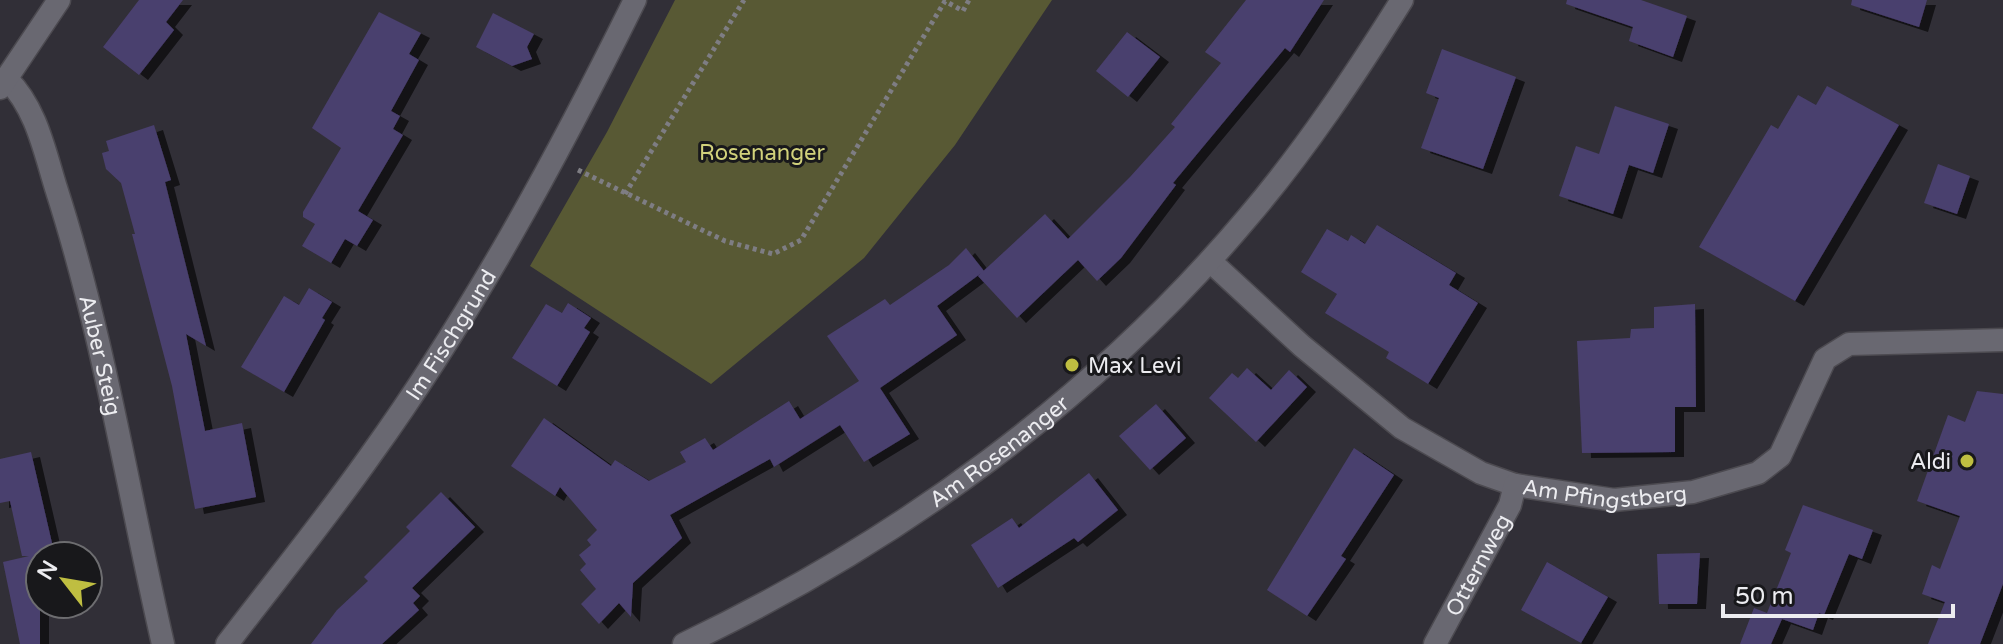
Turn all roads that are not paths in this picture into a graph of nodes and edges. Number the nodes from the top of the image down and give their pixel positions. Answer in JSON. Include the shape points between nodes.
{"nodes":[{"id":1,"x":59,"y":0,"type":"edge"},
{"id":2,"x":635,"y":0,"type":"edge"},
{"id":3,"x":1402,"y":0,"type":"edge"},
{"id":4,"x":3,"y":84,"type":"edge"},
{"id":5,"x":1210,"y":261,"type":"junction"},
{"id":6,"x":2003,"y":340,"type":"edge"},
{"id":7,"x":1515,"y":485,"type":"junction"},
{"id":8,"x":163,"y":644,"type":"edge"},
{"id":9,"x":227,"y":644,"type":"edge"},
{"id":10,"x":684,"y":644,"type":"edge"},
{"id":11,"x":1435,"y":644,"type":"edge"}],
"edges":[{"from":1,"to":4,"type":"street"},
{"from":2,"to":9,"type":"street","name":"Im Fischgrund","via":[[557,157],[499,257],[372,455]]},
{"from":3,"to":5,"type":"street","name":"Am Rosenanger","via":[[1304,146]]},
{"from":4,"to":8,"type":"street","name":"Auber Steig","via":[[26,98],[69,229],[114,404]]},
{"from":5,"to":7,"type":"street","name":"Am Pfingstberg","via":[[1402,428],[1481,473]]},
{"from":5,"to":10,"type":"street","name":"Am Rosenanger","via":[[1133,340],[957,486],[756,609]]},
{"from":6,"to":7,"type":"street","name":"Am Pfingstberg","via":[[1849,344],[1825,359],[1780,456],[1745,477],[1693,492],[1614,500]]},
{"from":7,"to":11,"type":"street","name":"Otternweg","via":[[1510,505]]}]}
